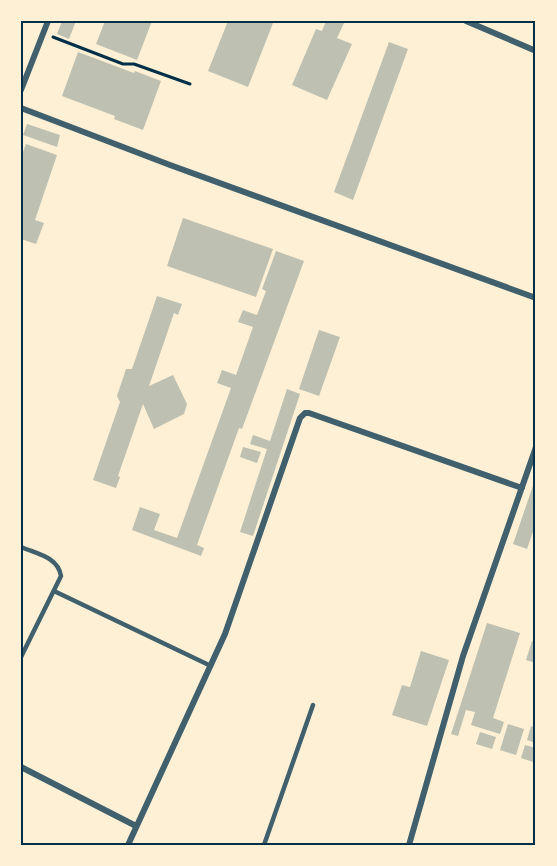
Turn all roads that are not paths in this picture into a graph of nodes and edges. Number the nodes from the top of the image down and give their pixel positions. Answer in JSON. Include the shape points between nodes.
{"nodes":[{"id":1,"x":48,"y":21,"type":"edge"},
{"id":2,"x":466,"y":21,"type":"edge"},
{"id":3,"x":536,"y":41,"type":"edge"},
{"id":4,"x":535,"y":50,"type":"edge"},
{"id":5,"x":21,"y":90,"type":"edge"},
{"id":6,"x":21,"y":108,"type":"edge"},
{"id":7,"x":536,"y":298,"type":"edge"},
{"id":8,"x":536,"y":447,"type":"edge"},
{"id":9,"x":522,"y":488,"type":"junction"},
{"id":10,"x":21,"y":547,"type":"edge"},
{"id":11,"x":54,"y":591,"type":"junction"},
{"id":12,"x":21,"y":657,"type":"edge"},
{"id":13,"x":211,"y":666,"type":"junction"},
{"id":14,"x":313,"y":705,"type":"dead end"},
{"id":15,"x":21,"y":767,"type":"edge"},
{"id":16,"x":136,"y":826,"type":"junction"},
{"id":17,"x":128,"y":845,"type":"edge"},
{"id":18,"x":264,"y":845,"type":"edge"},
{"id":19,"x":409,"y":845,"type":"edge"}],
"edges":[{"from":1,"to":5,"type":"street"},
{"from":2,"to":4,"type":"street"},
{"from":3,"to":4,"type":"lane"},
{"from":6,"to":7,"type":"street"},
{"from":8,"to":9,"type":"street"},
{"from":9,"to":13,"type":"street","via":[[305,413]]},
{"from":9,"to":19,"type":"street","via":[[463,656]]},
{"from":10,"to":11,"type":"lane","via":[[59,567],[61,576]]},
{"from":11,"to":12,"type":"lane"},
{"from":11,"to":13,"type":"lane"},
{"from":13,"to":16,"type":"street"},
{"from":14,"to":18,"type":"lane"},
{"from":15,"to":16,"type":"street"},
{"from":16,"to":17,"type":"street"}]}
